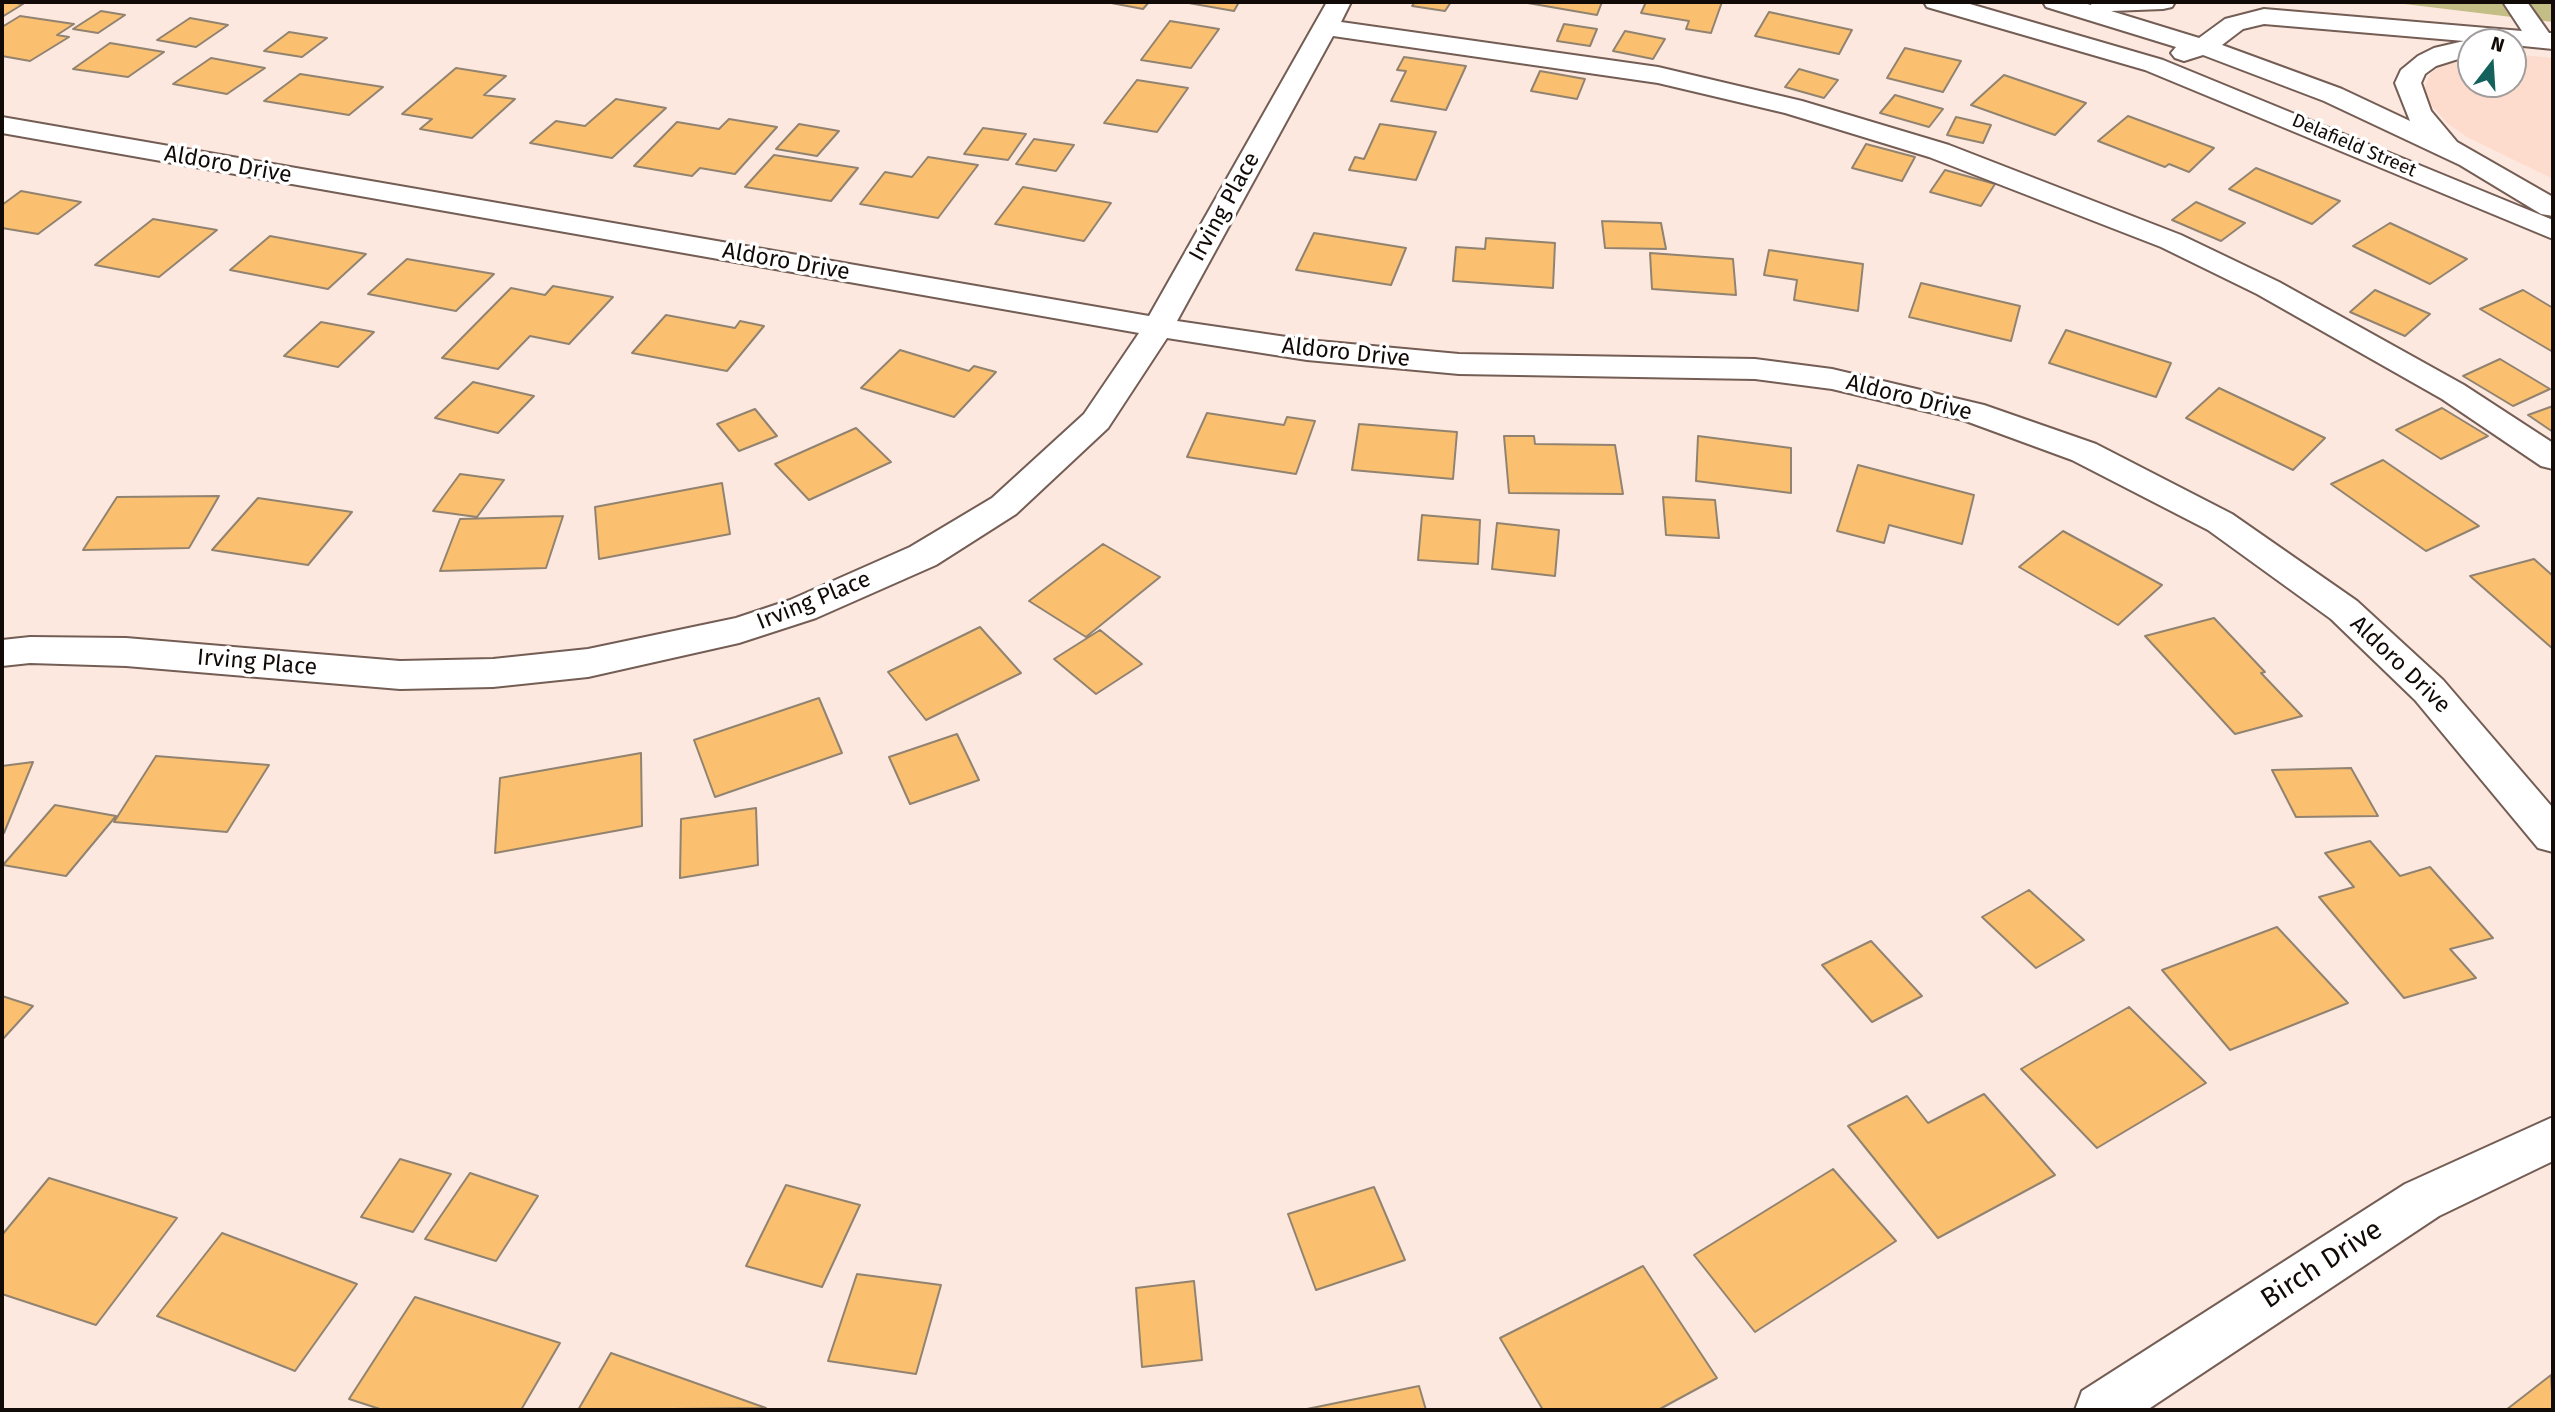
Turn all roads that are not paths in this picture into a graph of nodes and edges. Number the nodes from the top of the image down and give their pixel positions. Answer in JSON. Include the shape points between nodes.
{"nodes":[{"id":1,"x":1936,"y":2,"type":"edge"},
{"id":2,"x":2055,"y":2,"type":"edge"},
{"id":3,"x":2080,"y":2,"type":"edge"},
{"id":4,"x":2164,"y":2,"type":"edge"},
{"id":5,"x":2250,"y":2,"type":"edge"},
{"id":6,"x":2304,"y":2,"type":"edge"},
{"id":7,"x":2515,"y":2,"type":"edge"},
{"id":8,"x":2218,"y":7,"type":"dead end"},
{"id":9,"x":1332,"y":15,"type":"edge"},
{"id":10,"x":2192,"y":17,"type":"dead end"},
{"id":11,"x":2163,"y":34,"type":"junction"},
{"id":12,"x":2547,"y":40,"type":"edge"},
{"id":13,"x":2527,"y":42,"type":"edge"},
{"id":14,"x":2202,"y":47,"type":"junction"},
{"id":15,"x":2457,"y":50,"type":"edge"},
{"id":16,"x":2154,"y":65,"type":"junction"},
{"id":17,"x":2,"y":125,"type":"edge"},
{"id":18,"x":2448,"y":148,"type":"junction"},
{"id":19,"x":2553,"y":209,"type":"edge"},
{"id":20,"x":2553,"y":230,"type":"edge"},
{"id":21,"x":1158,"y":327,"type":"junction"},
{"id":22,"x":2553,"y":458,"type":"edge"},
{"id":23,"x":2,"y":653,"type":"edge"},
{"id":24,"x":2553,"y":836,"type":"edge"},
{"id":25,"x":2553,"y":1138,"type":"edge"},
{"id":26,"x":2102,"y":1410,"type":"edge"}],
"edges":[{"from":1,"to":16,"type":"street","name":"Delafield Street"},
{"from":2,"to":11,"type":"street","name":"Delafield Street"},
{"from":3,"to":4,"type":"street"},
{"from":5,"to":8,"type":"street"},
{"from":6,"to":12,"type":"street","via":[[2468,22]]},
{"from":7,"to":12,"type":"street"},
{"from":9,"to":21,"type":"street","name":"Irving Place"},
{"from":9,"to":22,"type":"street","via":[[1658,75],[1793,107],[1939,151],[2171,241],[2268,288],[2454,392]]},
{"from":10,"to":11,"type":"street"},
{"from":11,"to":14,"type":"street","name":"Delafield Street"},
{"from":11,"to":16,"type":"street"},
{"from":12,"to":13,"type":"street"},
{"from":12,"to":14,"type":"street","via":[[2264,16],[2234,24]]},
{"from":14,"to":16,"type":"street"},
{"from":14,"to":18,"type":"street","name":"Delafield Street","via":[[2333,95]]},
{"from":15,"to":18,"type":"street","via":[[2427,61],[2414,70],[2408,83],[2418,113]]},
{"from":16,"to":20,"type":"street","name":"Delafield Street"},
{"from":17,"to":21,"type":"street","name":"Aldoro Drive"},
{"from":18,"to":19,"type":"street","name":"Delafield Street"},
{"from":21,"to":23,"type":"street","name":"Irving Place","via":[[1096,421],[1004,506],[923,556],[803,609],[739,630],[588,663],[494,673],[400,675],[126,652]]},
{"from":21,"to":24,"type":"street","name":"Aldoro Drive","via":[[1307,350],[1459,364],[1683,366],[1832,379],[1972,412],[2084,452],[2220,522],[2344,610],[2430,690]]},
{"from":25,"to":26,"type":"street","name":"Birch Drive","via":[[2422,1200]]}]}
